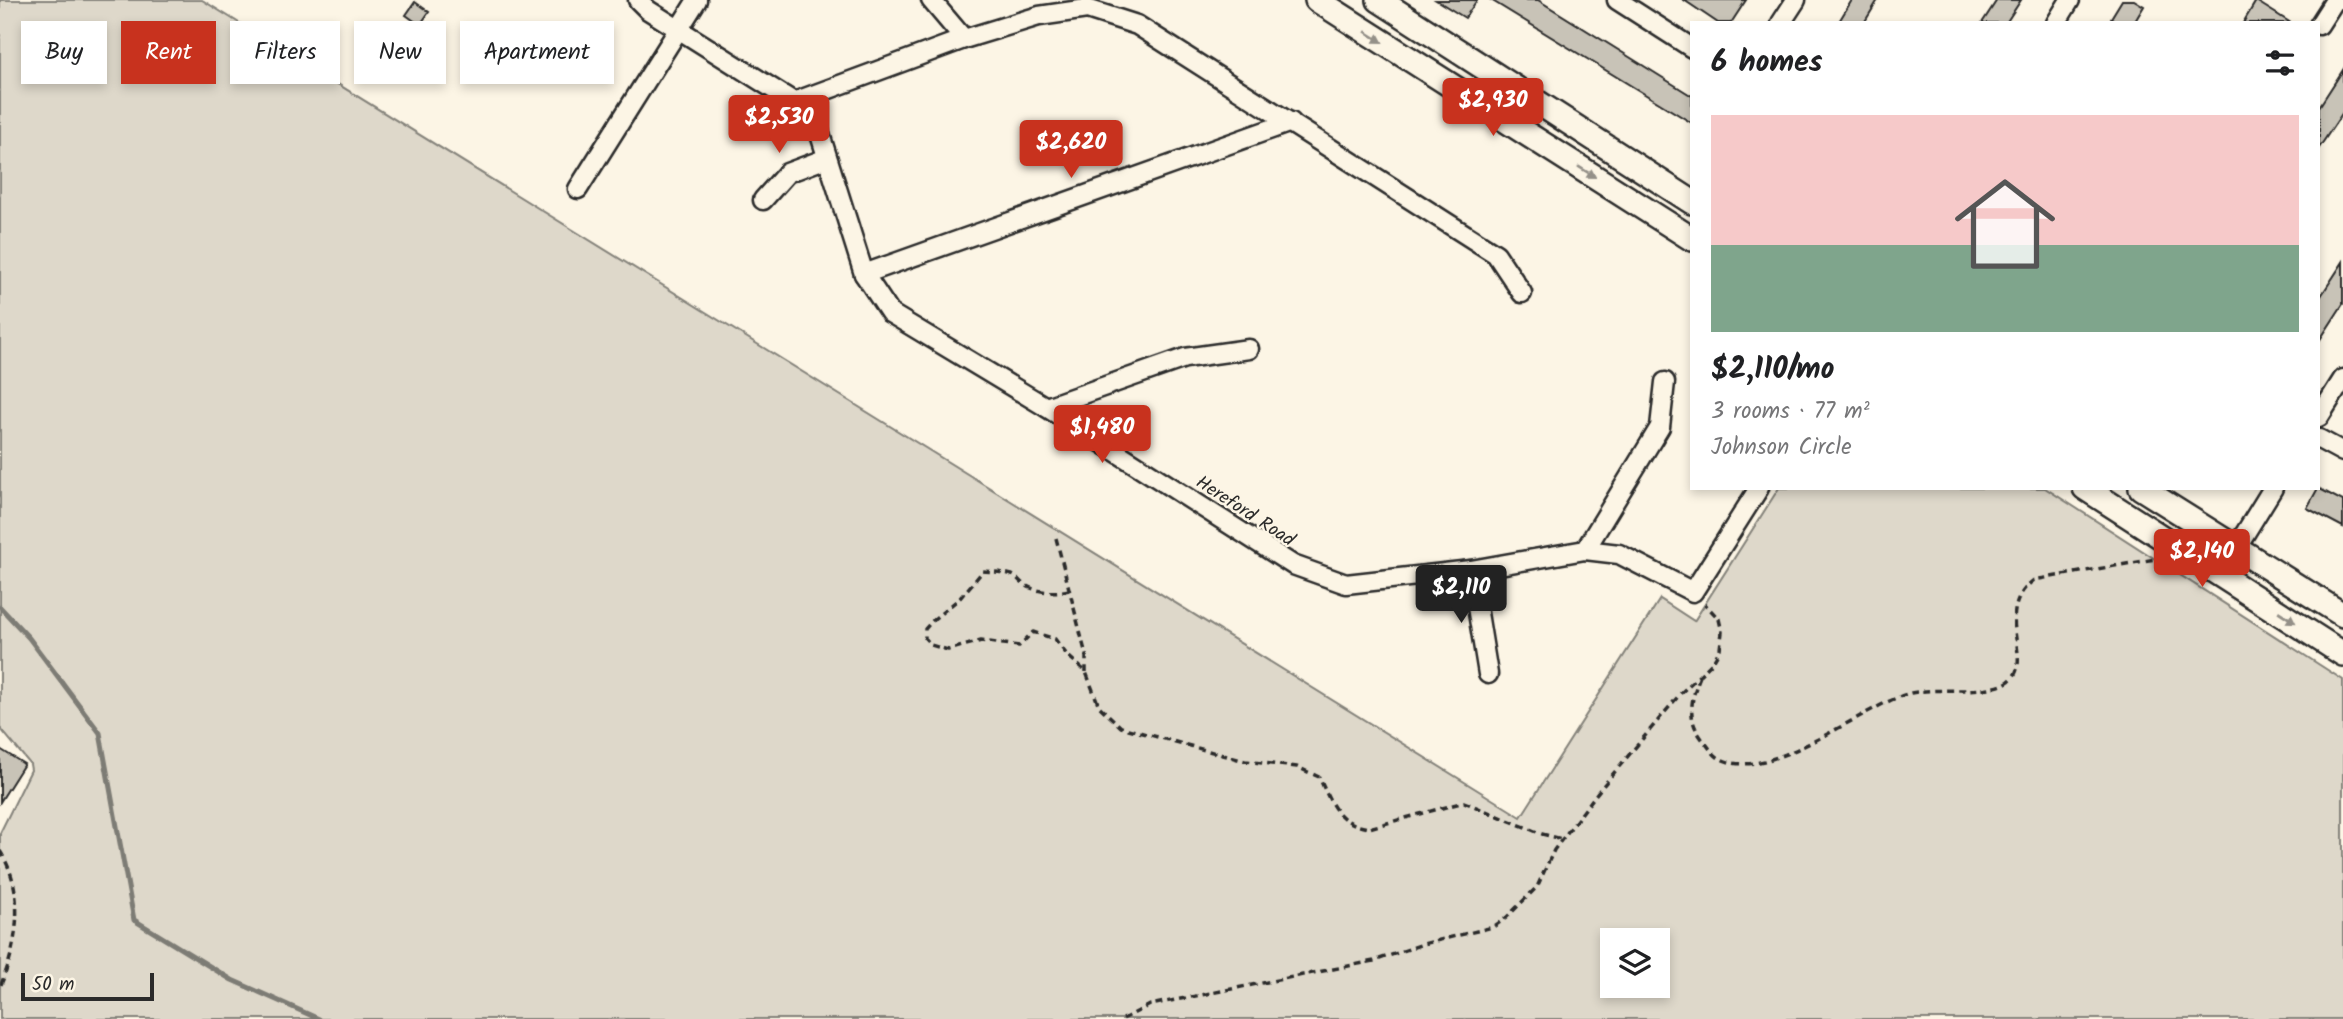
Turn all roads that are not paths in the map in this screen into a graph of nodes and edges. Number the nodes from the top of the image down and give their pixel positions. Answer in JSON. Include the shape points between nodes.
{"nodes":[{"id":1,"x":638,"y":0,"type":"edge"},
{"id":2,"x":698,"y":0,"type":"edge"},
{"id":3,"x":931,"y":0,"type":"edge"},
{"id":4,"x":1317,"y":0,"type":"edge"},
{"id":5,"x":1380,"y":0,"type":"edge"},
{"id":6,"x":1617,"y":0,"type":"edge"},
{"id":7,"x":1796,"y":0,"type":"edge"},
{"id":8,"x":2070,"y":0,"type":"edge"},
{"id":9,"x":2335,"y":0,"type":"edge"},
{"id":10,"x":1782,"y":21,"type":"edge"},
{"id":11,"x":2057,"y":21,"type":"edge"},
{"id":12,"x":2320,"y":23,"type":"edge"},
{"id":13,"x":679,"y":29,"type":"junction"},
{"id":14,"x":964,"y":39,"type":"junction"},
{"id":15,"x":1690,"y":47,"type":"edge"},
{"id":16,"x":794,"y":102,"type":"junction"},
{"id":17,"x":1290,"y":122,"type":"junction"},
{"id":18,"x":827,"y":158,"type":"junction"},
{"id":19,"x":578,"y":189,"type":"dead end"},
{"id":20,"x":763,"y":200,"type":"dead end"},
{"id":21,"x":1690,"y":201,"type":"edge"},
{"id":22,"x":1690,"y":238,"type":"edge"},
{"id":23,"x":864,"y":274,"type":"junction"},
{"id":24,"x":1522,"y":293,"type":"dead end"},
{"id":25,"x":1250,"y":349,"type":"dead end"},
{"id":26,"x":2343,"y":379,"type":"edge"},
{"id":27,"x":1665,"y":383,"type":"dead end"},
{"id":28,"x":1046,"y":407,"type":"junction"},
{"id":29,"x":2320,"y":414,"type":"edge"},
{"id":30,"x":2320,"y":440,"type":"edge"},
{"id":31,"x":2343,"y":452,"type":"edge"},
{"id":32,"x":1758,"y":490,"type":"edge"},
{"id":33,"x":2088,"y":490,"type":"edge"},
{"id":34,"x":2144,"y":490,"type":"edge"},
{"id":35,"x":2272,"y":490,"type":"edge"},
{"id":36,"x":2236,"y":548,"type":"junction"},
{"id":37,"x":1585,"y":551,"type":"junction"},
{"id":38,"x":1471,"y":570,"type":"junction"},
{"id":39,"x":2220,"y":574,"type":"junction"},
{"id":40,"x":2343,"y":615,"type":"edge"},
{"id":41,"x":2343,"y":654,"type":"edge"},
{"id":42,"x":1488,"y":674,"type":"dead end"}],
"edges":[{"from":1,"to":13,"type":"street","name":"Hereford Road"},
{"from":2,"to":13,"type":"street"},
{"from":3,"to":14,"type":"street"},
{"from":4,"to":22,"type":"main road","one_way":true},
{"from":5,"to":21,"type":"main road"},
{"from":6,"to":15,"type":"street"},
{"from":7,"to":10,"type":"street"},
{"from":8,"to":11,"type":"street"},
{"from":9,"to":12,"type":"street"},
{"from":13,"to":16,"type":"street","name":"Hereford Road"},
{"from":13,"to":19,"type":"street"},
{"from":14,"to":16,"type":"street"},
{"from":14,"to":17,"type":"street","via":[[1039,16],[1087,9],[1137,25]]},
{"from":16,"to":18,"type":"street","name":"Hereford Road","via":[[819,131]]},
{"from":17,"to":23,"type":"street"},
{"from":17,"to":24,"type":"street","via":[[1496,254]]},
{"from":18,"to":20,"type":"street","via":[[787,173]]},
{"from":18,"to":23,"type":"street","name":"Hereford Road"},
{"from":23,"to":28,"type":"street","name":"Hereford Road","via":[[890,313]]},
{"from":25,"to":28,"type":"street","via":[[1185,358]]},
{"from":26,"to":29,"type":"street"},
{"from":27,"to":37,"type":"street","via":[[1660,427]]},
{"from":28,"to":38,"type":"street","name":"Hereford Road","via":[[1293,565],[1346,584]]},
{"from":30,"to":31,"type":"street"},
{"from":32,"to":37,"type":"street","name":"Hereford Road","via":[[1693,592],[1619,554]]},
{"from":33,"to":39,"type":"main road"},
{"from":34,"to":36,"type":"main road"},
{"from":35,"to":36,"type":"street"},
{"from":36,"to":39,"type":"street"},
{"from":36,"to":40,"type":"main road"},
{"from":37,"to":38,"type":"street","name":"Hereford Road"},
{"from":38,"to":42,"type":"street"},
{"from":39,"to":41,"type":"main road","one_way":true}]}
